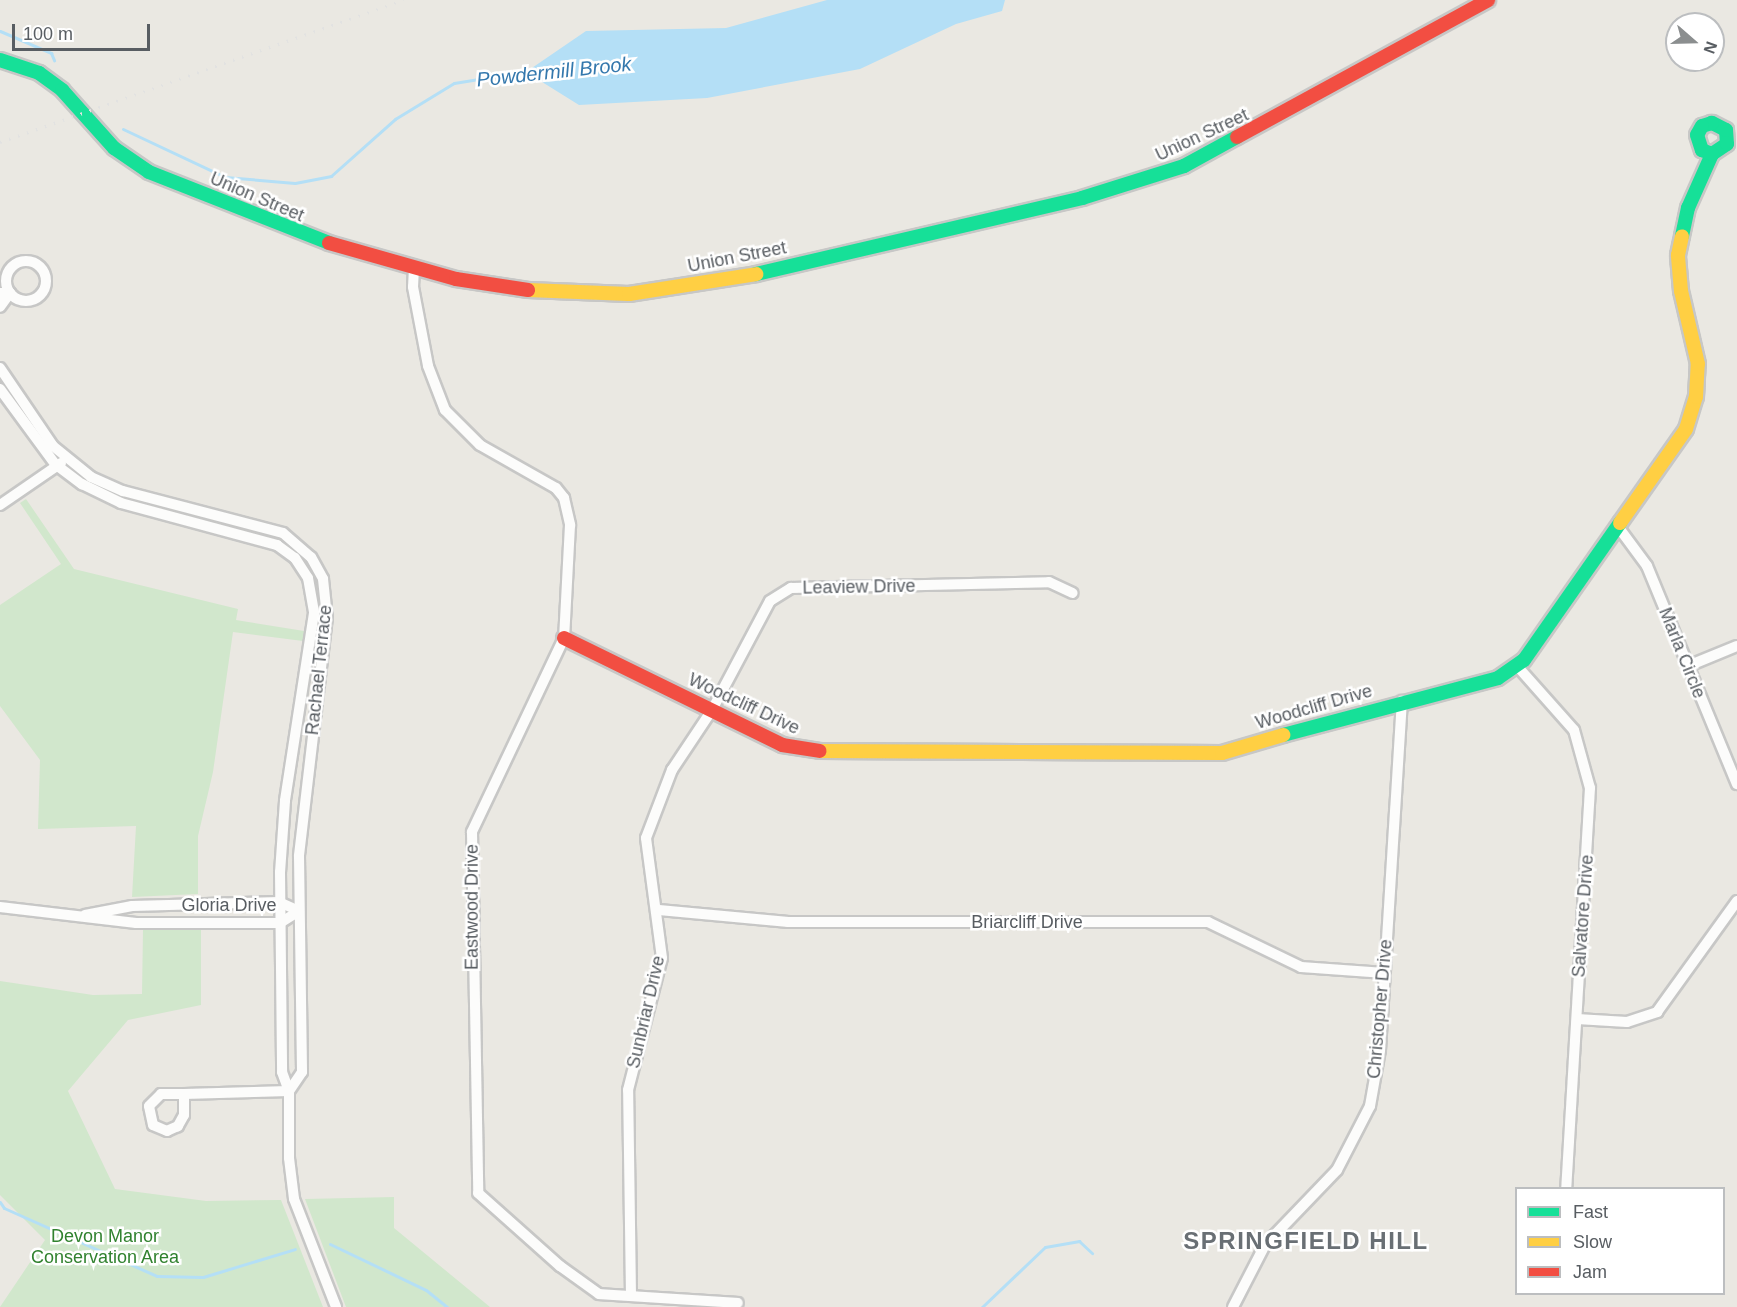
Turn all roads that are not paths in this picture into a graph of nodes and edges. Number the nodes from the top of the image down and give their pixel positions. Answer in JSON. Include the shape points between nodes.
{"nodes":[{"id":1,"x":1488,"y":0,"type":"edge"},
{"id":2,"x":0,"y":60,"type":"edge"},
{"id":3,"x":1712,"y":154,"type":"dead end"},
{"id":4,"x":414,"y":268,"type":"junction"},
{"id":5,"x":5,"y":293,"type":"edge"},
{"id":6,"x":0,"y":307,"type":"edge"},
{"id":7,"x":0,"y":368,"type":"edge"},
{"id":8,"x":0,"y":389,"type":"edge"},
{"id":9,"x":62,"y":463,"type":"junction"},
{"id":10,"x":0,"y":505,"type":"edge"},
{"id":11,"x":1619,"y":528,"type":"junction"},
{"id":12,"x":1073,"y":593,"type":"dead end"},
{"id":13,"x":564,"y":638,"type":"junction"},
{"id":14,"x":1737,"y":646,"type":"edge"},
{"id":15,"x":1688,"y":666,"type":"junction"},
{"id":16,"x":1518,"y":667,"type":"junction"},
{"id":17,"x":1401,"y":701,"type":"junction"},
{"id":18,"x":712,"y":710,"type":"junction"},
{"id":19,"x":1737,"y":784,"type":"edge"},
{"id":20,"x":1737,"y":901,"type":"edge"},
{"id":21,"x":279,"y":902,"type":"junction"},
{"id":22,"x":0,"y":907,"type":"edge"},
{"id":23,"x":659,"y":910,"type":"junction"},
{"id":24,"x":299,"y":911,"type":"junction"},
{"id":25,"x":70,"y":917,"type":"junction"},
{"id":26,"x":280,"y":923,"type":"junction"},
{"id":27,"x":1385,"y":973,"type":"junction"},
{"id":28,"x":1577,"y":1019,"type":"junction"},
{"id":29,"x":290,"y":1091,"type":"junction"},
{"id":30,"x":184,"y":1094,"type":"dead end"},
{"id":31,"x":1566,"y":1187,"type":"edge"},
{"id":32,"x":632,"y":1296,"type":"junction"},
{"id":33,"x":738,"y":1303,"type":"dead end"},
{"id":34,"x":336,"y":1307,"type":"edge"},
{"id":35,"x":1233,"y":1307,"type":"edge"}],
"edges":[{"from":1,"to":4,"type":"main road","name":"Union Street","via":[[1229,145],[1184,166],[1082,198],[736,279],[629,294],[515,289]]},
{"from":2,"to":4,"type":"main road","name":"Union Street","via":[[39,73],[62,90],[114,148],[149,172],[303,236]]},
{"from":3,"to":11,"type":"main road","name":"Woodcliff Drive","via":[[1686,214],[1678,255],[1681,291],[1698,364],[1694,408],[1678,444]]},
{"from":4,"to":13,"type":"street","name":"Eastwood Drive","via":[[413,287],[428,366],[447,412],[480,445],[546,481],[564,498],[570,525]]},
{"from":5,"to":6,"type":"street"},
{"from":7,"to":9,"type":"street","name":"Rachael Terrace"},
{"from":8,"to":9,"type":"street","name":"Rachael Terrace"},
{"from":9,"to":10,"type":"street"},
{"from":9,"to":21,"type":"street","name":"Rachael Terrace","via":[[121,503],[277,545],[295,558],[308,578],[314,613],[285,801]]},
{"from":9,"to":24,"type":"street","name":"Rachael Terrace","via":[[123,491],[283,533],[318,568],[327,605],[299,856]]},
{"from":11,"to":15,"type":"street","name":"Marla Circle","via":[[1642,556]]},
{"from":11,"to":16,"type":"main road","name":"Woodcliff Drive"},
{"from":12,"to":18,"type":"street","name":"Leaview Drive","via":[[1050,582],[785,589],[770,601]]},
{"from":13,"to":18,"type":"main road","name":"Woodcliff Drive"},
{"from":13,"to":32,"type":"street","name":"Eastwood Drive","via":[[472,832],[476,1181],[478,1193],[496,1211],[576,1279],[599,1294]]},
{"from":14,"to":15,"type":"street"},
{"from":15,"to":19,"type":"street","name":"Marla Circle"},
{"from":16,"to":17,"type":"main road","name":"Woodcliff Drive","via":[[1498,678]]},
{"from":16,"to":28,"type":"street","name":"Salvatore Drive","via":[[1567,719],[1589,774]]},
{"from":17,"to":18,"type":"main road","name":"Woodcliff Drive","via":[[1222,753],[809,751],[782,745]]},
{"from":17,"to":27,"type":"street","name":"Christopher Drive"},
{"from":18,"to":23,"type":"street","name":"Sunbriar Drive","via":[[672,770],[646,838]]},
{"from":20,"to":28,"type":"street","via":[[1657,1012],[1627,1022]]},
{"from":21,"to":24,"type":"street","name":"Gloria Drive"},
{"from":21,"to":25,"type":"street","name":"Gloria Drive","via":[[132,906]]},
{"from":21,"to":26,"type":"street","name":"Rachael Terrace"},
{"from":22,"to":25,"type":"street","name":"Gloria Drive"},
{"from":23,"to":27,"type":"street","name":"Briarcliff Drive","via":[[800,922],[1208,922],[1301,967]]},
{"from":23,"to":32,"type":"street","name":"Sunbriar Drive","via":[[662,958],[628,1089]]},
{"from":24,"to":26,"type":"street","name":"Gloria Drive"},
{"from":24,"to":29,"type":"street","name":"Rachael Terrace","via":[[302,1072]]},
{"from":25,"to":26,"type":"street","name":"Gloria Drive","via":[[136,923]]},
{"from":26,"to":29,"type":"street","name":"Rachael Terrace","via":[[282,1072]]},
{"from":27,"to":35,"type":"street","name":"Christopher Drive","via":[[1377,1067],[1363,1125],[1330,1179],[1252,1262]]},
{"from":28,"to":31,"type":"street","name":"Salvatore Drive"},
{"from":29,"to":30,"type":"street"},
{"from":29,"to":34,"type":"street","name":"Rachael Terrace","via":[[291,1186]]},
{"from":32,"to":33,"type":"street","name":"Eastwood Drive"}]}
